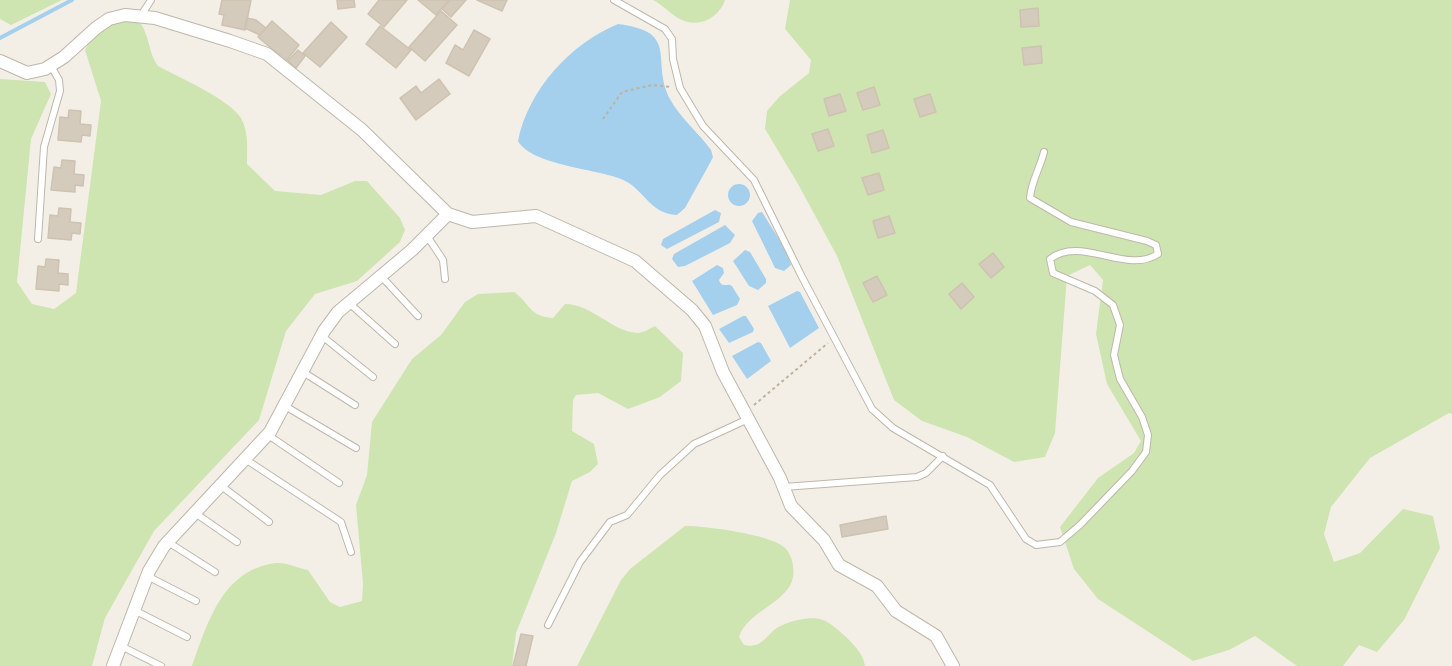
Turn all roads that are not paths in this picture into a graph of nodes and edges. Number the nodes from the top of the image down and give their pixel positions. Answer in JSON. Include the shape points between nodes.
{"nodes":[{"id":1,"x":151,"y":0,"type":"edge"},
{"id":2,"x":614,"y":0,"type":"edge"},
{"id":3,"x":140,"y":17,"type":"junction"},
{"id":4,"x":0,"y":62,"type":"edge"},
{"id":5,"x":50,"y":66,"type":"junction"},
{"id":6,"x":1044,"y":152,"type":"dead end"},
{"id":7,"x":448,"y":214,"type":"junction"},
{"id":8,"x":427,"y":236,"type":"junction"},
{"id":9,"x":38,"y":239,"type":"dead end"},
{"id":10,"x":381,"y":276,"type":"junction"},
{"id":11,"x":445,"y":279,"type":"dead end"},
{"id":12,"x":349,"y":303,"type":"junction"},
{"id":13,"x":418,"y":316,"type":"dead end"},
{"id":14,"x":322,"y":336,"type":"junction"},
{"id":15,"x":394,"y":344,"type":"dead end"},
{"id":16,"x":303,"y":372,"type":"junction"},
{"id":17,"x":373,"y":377,"type":"dead end"},
{"id":18,"x":355,"y":405,"type":"dead end"},
{"id":19,"x":285,"y":406,"type":"junction"},
{"id":20,"x":745,"y":417,"type":"junction"},
{"id":21,"x":267,"y":435,"type":"junction"},
{"id":22,"x":356,"y":448,"type":"dead end"},
{"id":23,"x":943,"y":456,"type":"junction"},
{"id":24,"x":244,"y":458,"type":"junction"},
{"id":25,"x":339,"y":483,"type":"dead end"},
{"id":26,"x":220,"y":485,"type":"junction"},
{"id":27,"x":783,"y":487,"type":"junction"},
{"id":28,"x":195,"y":513,"type":"junction"},
{"id":29,"x":269,"y":522,"type":"dead end"},
{"id":30,"x":168,"y":542,"type":"junction"},
{"id":31,"x":237,"y":542,"type":"dead end"},
{"id":32,"x":351,"y":552,"type":"dead end"},
{"id":33,"x":215,"y":572,"type":"dead end"},
{"id":34,"x":147,"y":576,"type":"junction"},
{"id":35,"x":196,"y":602,"type":"dead end"},
{"id":36,"x":133,"y":609,"type":"junction"},
{"id":37,"x":548,"y":625,"type":"dead end"},
{"id":38,"x":187,"y":637,"type":"dead end"},
{"id":39,"x":119,"y":645,"type":"junction"},
{"id":40,"x":113,"y":666,"type":"edge"},
{"id":41,"x":161,"y":666,"type":"edge"},
{"id":42,"x":953,"y":666,"type":"edge"}],
"edges":[{"from":1,"to":3,"type":"lane"},
{"from":2,"to":23,"type":"lane","via":[[665,29],[672,39],[680,88],[703,126],[754,180],[872,409],[892,428]]},
{"from":3,"to":5,"type":"street","via":[[109,19]]},
{"from":3,"to":7,"type":"street","via":[[155,18],[267,54],[362,130]]},
{"from":4,"to":5,"type":"street","via":[[27,73]]},
{"from":5,"to":9,"type":"lane","via":[[59,80],[60,91],[45,147]]},
{"from":6,"to":23,"type":"lane","via":[[1040,170],[1030,186],[1030,198],[1071,222],[1156,246],[1158,254],[1150,260],[1077,251],[1057,254],[1049,266],[1053,273],[1108,299],[1118,313],[1120,325],[1114,355],[1120,379],[1148,435],[1146,452],[1080,525],[1060,542],[1050,545],[1036,545],[1026,539],[990,485]]},
{"from":7,"to":8,"type":"street"},
{"from":7,"to":20,"type":"street","via":[[472,222],[536,216],[635,261],[705,326]]},
{"from":8,"to":10,"type":"street"},
{"from":8,"to":11,"type":"lane","via":[[443,260]]},
{"from":10,"to":12,"type":"street"},
{"from":10,"to":13,"type":"lane"},
{"from":12,"to":14,"type":"street"},
{"from":12,"to":15,"type":"lane"},
{"from":14,"to":16,"type":"street"},
{"from":14,"to":17,"type":"lane"},
{"from":16,"to":18,"type":"lane"},
{"from":16,"to":19,"type":"street"},
{"from":19,"to":21,"type":"street"},
{"from":19,"to":22,"type":"lane"},
{"from":20,"to":27,"type":"street"},
{"from":20,"to":37,"type":"lane","via":[[694,444],[660,475],[627,514],[610,522],[580,562]]},
{"from":21,"to":24,"type":"street"},
{"from":21,"to":25,"type":"lane"},
{"from":23,"to":27,"type":"lane","via":[[917,477]]},
{"from":24,"to":26,"type":"street"},
{"from":24,"to":32,"type":"lane","via":[[341,522]]},
{"from":26,"to":28,"type":"street"},
{"from":26,"to":29,"type":"lane"},
{"from":27,"to":42,"type":"street","via":[[791,506],[824,540],[839,565],[877,586],[896,611],[936,636]]},
{"from":28,"to":30,"type":"street"},
{"from":28,"to":31,"type":"lane"},
{"from":30,"to":33,"type":"lane"},
{"from":30,"to":34,"type":"street"},
{"from":34,"to":35,"type":"lane"},
{"from":34,"to":36,"type":"street"},
{"from":36,"to":38,"type":"lane"},
{"from":36,"to":39,"type":"street"},
{"from":39,"to":40,"type":"street"},
{"from":39,"to":41,"type":"lane"}]}
